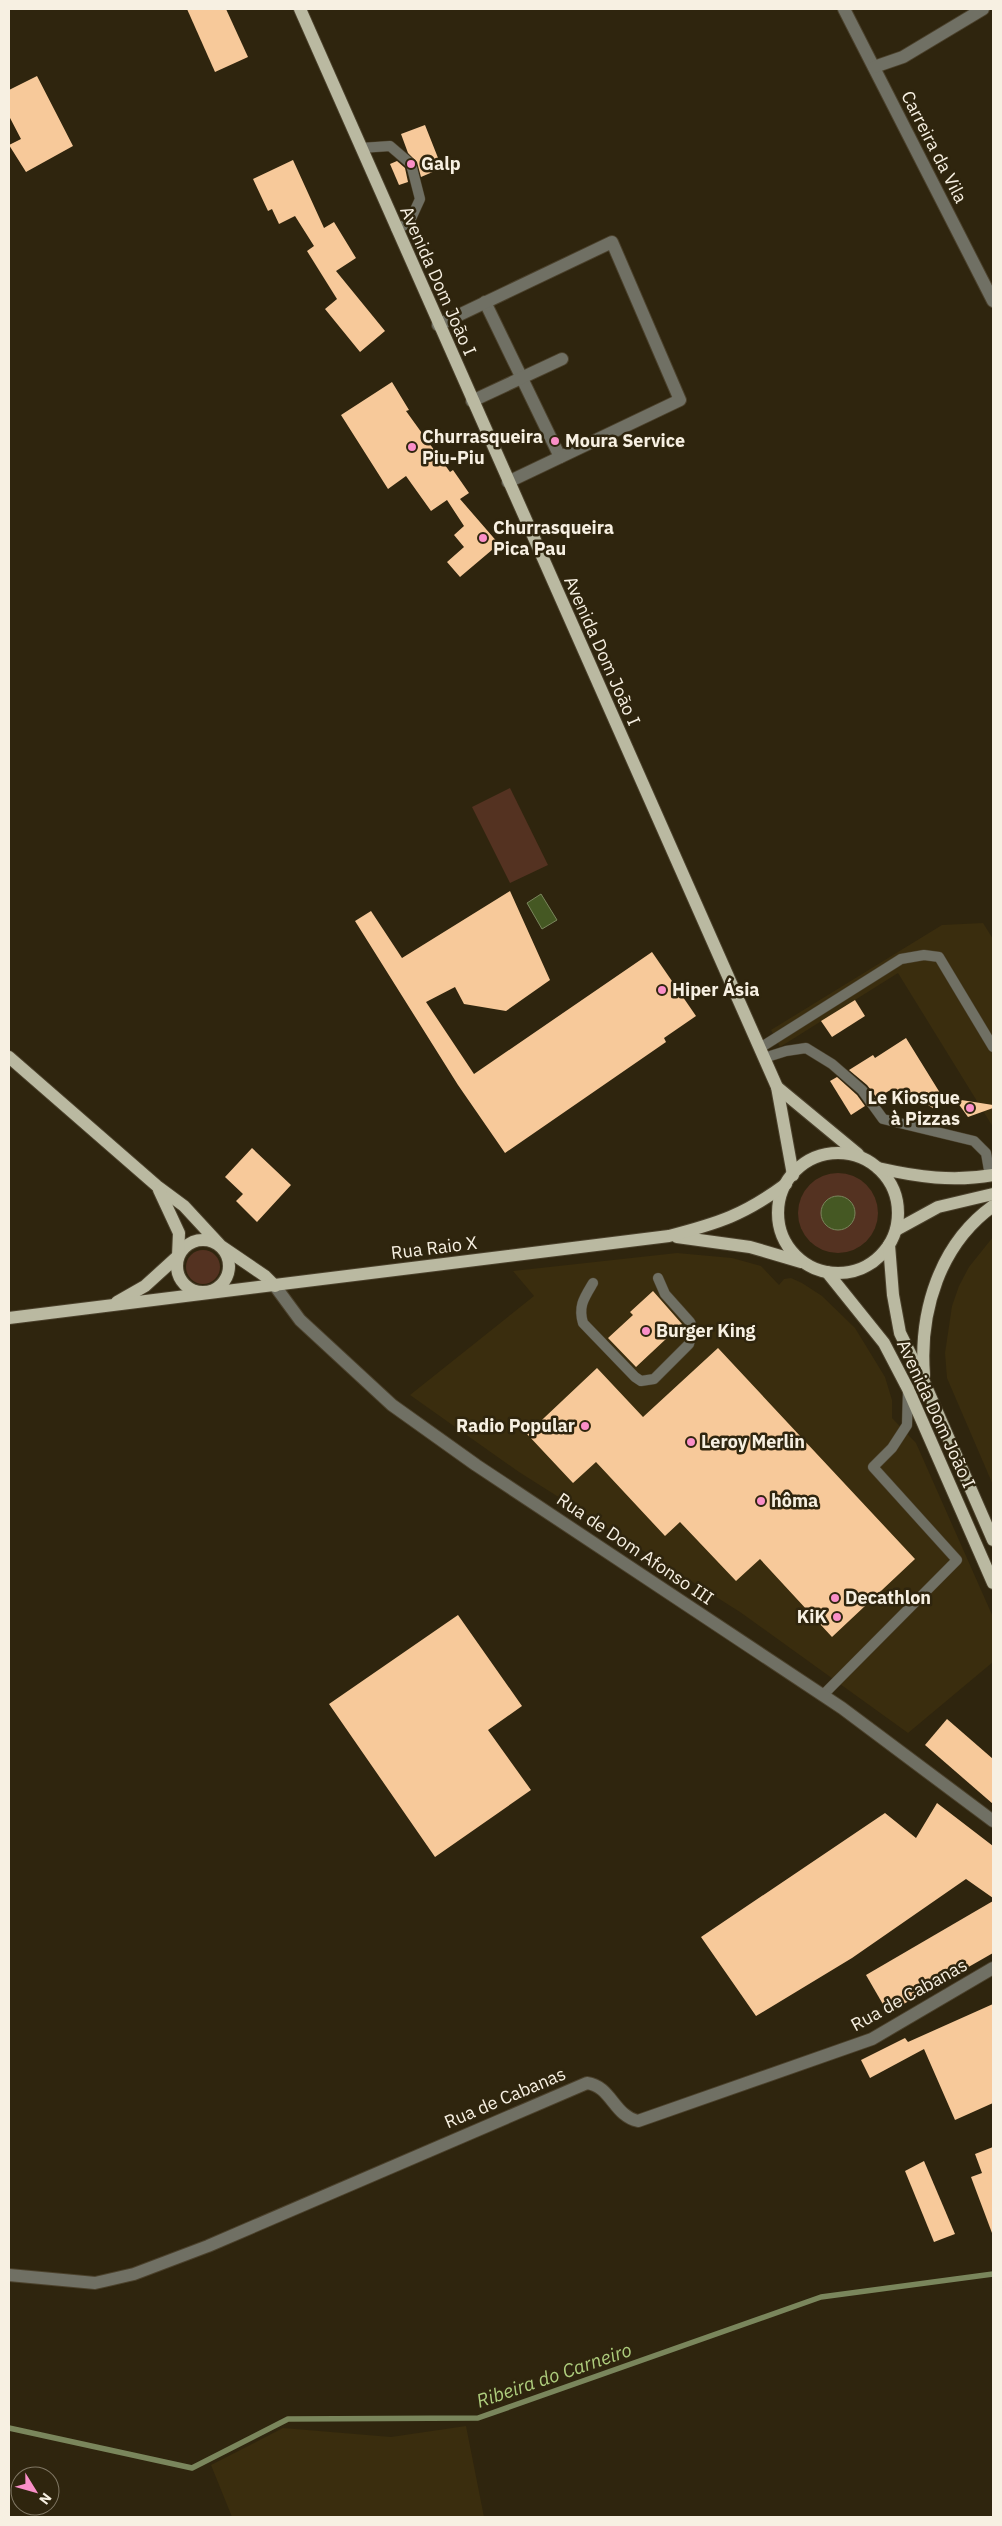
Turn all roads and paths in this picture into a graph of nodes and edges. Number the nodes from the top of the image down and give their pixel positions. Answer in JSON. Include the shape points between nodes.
{"nodes":[{"id":1,"x":300,"y":9,"type":"edge"},
{"id":2,"x":844,"y":9,"type":"edge"},
{"id":3,"x":983,"y":9,"type":"edge"},
{"id":4,"x":874,"y":68,"type":"junction"},
{"id":5,"x":361,"y":148,"type":"junction"},
{"id":6,"x":396,"y":230,"type":"junction"},
{"id":7,"x":993,"y":301,"type":"edge"},
{"id":8,"x":485,"y":302,"type":"junction"},
{"id":9,"x":438,"y":325,"type":"junction"},
{"id":10,"x":562,"y":359,"type":"dead end"},
{"id":11,"x":522,"y":378,"type":"junction"},
{"id":12,"x":472,"y":401,"type":"junction"},
{"id":13,"x":560,"y":457,"type":"junction"},
{"id":14,"x":508,"y":482,"type":"junction"},
{"id":15,"x":993,"y":1047,"type":"edge"},
{"id":16,"x":762,"y":1053,"type":"junction"},
{"id":17,"x":9,"y":1057,"type":"edge"},
{"id":18,"x":777,"y":1087,"type":"junction"},
{"id":19,"x":862,"y":1158,"type":"junction"},
{"id":20,"x":878,"y":1168,"type":"junction"},
{"id":21,"x":992,"y":1175,"type":"edge"},
{"id":22,"x":789,"y":1179,"type":"junction"},
{"id":23,"x":157,"y":1186,"type":"junction"},
{"id":24,"x":993,"y":1194,"type":"edge"},
{"id":25,"x":993,"y":1206,"type":"edge"},
{"id":26,"x":896,"y":1230,"type":"junction"},
{"id":27,"x":669,"y":1236,"type":"junction"},
{"id":28,"x":889,"y":1245,"type":"junction"},
{"id":29,"x":221,"y":1246,"type":"junction"},
{"id":30,"x":178,"y":1256,"type":"junction"},
{"id":31,"x":806,"y":1264,"type":"junction"},
{"id":32,"x":827,"y":1272,"type":"junction"},
{"id":33,"x":658,"y":1278,"type":"dead end"},
{"id":34,"x":593,"y":1283,"type":"dead end"},
{"id":35,"x":275,"y":1286,"type":"junction"},
{"id":36,"x":203,"y":1292,"type":"junction"},
{"id":37,"x":110,"y":1306,"type":"junction"},
{"id":38,"x":9,"y":1318,"type":"edge"},
{"id":39,"x":924,"y":1382,"type":"junction"},
{"id":40,"x":908,"y":1389,"type":"junction"},
{"id":41,"x":993,"y":1540,"type":"edge"},
{"id":42,"x":993,"y":1583,"type":"edge"},
{"id":43,"x":823,"y":1695,"type":"junction"},
{"id":44,"x":993,"y":1821,"type":"edge"},
{"id":45,"x":993,"y":1968,"type":"edge"},
{"id":46,"x":9,"y":2275,"type":"edge"}],
"edges":[{"from":1,"to":5,"type":"main road","name":"Avenida Dom João I"},
{"from":2,"to":4,"type":"street","name":"Carreira da Vila"},
{"from":3,"to":4,"type":"street","via":[[903,57]]},
{"from":4,"to":7,"type":"street","name":"Carreira da Vila"},
{"from":5,"to":6,"type":"main road","name":"Avenida Dom João I"},
{"from":5,"to":6,"type":"lane","via":[[390,146],[411,164],[420,200],[409,223]]},
{"from":6,"to":9,"type":"main road","name":"Avenida Dom João I"},
{"from":8,"to":9,"type":"street"},
{"from":8,"to":11,"type":"street"},
{"from":8,"to":13,"type":"street","via":[[612,242],[680,400]]},
{"from":9,"to":12,"type":"main road","name":"Avenida Dom João I"},
{"from":10,"to":11,"type":"street"},
{"from":11,"to":12,"type":"street"},
{"from":11,"to":13,"type":"street"},
{"from":12,"to":14,"type":"main road","name":"Avenida Dom João I"},
{"from":13,"to":14,"type":"street"},
{"from":14,"to":16,"type":"main road","name":"Avenida Dom João I"},
{"from":15,"to":16,"type":"lane","via":[[939,958],[924,955],[901,959]]},
{"from":16,"to":18,"type":"main road","name":"Avenida Dom João I"},
{"from":16,"to":21,"type":"lane","via":[[806,1048],[832,1064],[862,1090],[883,1119],[974,1141],[986,1153]]},
{"from":17,"to":23,"type":"main road"},
{"from":18,"to":19,"type":"main road","name":"Avenida Dom João I"},
{"from":18,"to":22,"type":"main road","name":"Avenida Dom João I"},
{"from":19,"to":20,"type":"main road"},
{"from":19,"to":22,"type":"main road","via":[[843,1153],[824,1155],[807,1162]]},
{"from":20,"to":21,"type":"main road","via":[[938,1179]]},
{"from":20,"to":26,"type":"main road","via":[[896,1196]]},
{"from":22,"to":27,"type":"main road","name":"Rua Raio X","via":[[744,1213]]},
{"from":22,"to":31,"type":"main road","via":[[780,1200],[779,1219],[783,1236],[792,1252]]},
{"from":23,"to":29,"type":"main road","via":[[198,1219]]},
{"from":23,"to":30,"type":"main road","via":[[179,1233]]},
{"from":24,"to":26,"type":"main road","via":[[938,1208]]},
{"from":25,"to":39,"type":"main road","via":[[962,1236],[935,1285],[923,1339]]},
{"from":26,"to":28,"type":"main road"},
{"from":27,"to":31,"type":"main road","name":"Rua Raio X","via":[[750,1247]]},
{"from":27,"to":35,"type":"main road","name":"Rua Raio X"},
{"from":28,"to":32,"type":"main road","via":[[877,1259],[862,1268],[845,1273]]},
{"from":28,"to":39,"type":"main road","name":"Avenida Dom João I","via":[[900,1332]]},
{"from":29,"to":30,"type":"main road","via":[[206,1239],[197,1240],[182,1248]]},
{"from":29,"to":35,"type":"main road"},
{"from":29,"to":36,"type":"main road","via":[[227,1255],[227,1275],[222,1284]]},
{"from":30,"to":36,"type":"main road","via":[[178,1276],[184,1285],[193,1291]]},
{"from":30,"to":37,"type":"main road","via":[[145,1286]]},
{"from":31,"to":32,"type":"main road"},
{"from":32,"to":40,"type":"main road","name":"Avenida Dom João I","via":[[884,1343]]},
{"from":33,"to":34,"type":"lane","via":[[664,1294],[693,1329],[689,1344],[654,1379],[648,1381],[634,1377],[583,1323],[581,1303]]},
{"from":35,"to":36,"type":"main road","name":"Rua Raio X"},
{"from":35,"to":43,"type":"street","name":"Rua de Dom Afonso III","via":[[300,1320],[392,1405],[476,1465]]},
{"from":36,"to":37,"type":"main road","name":"Rua Raio X"},
{"from":37,"to":38,"type":"main road","name":"Rua Raio X"},
{"from":39,"to":41,"type":"main road","name":"Avenida Dom João I"},
{"from":40,"to":42,"type":"main road","name":"Avenida Dom João I"},
{"from":40,"to":43,"type":"lane","via":[[907,1425],[892,1448],[873,1467],[957,1560]]},
{"from":43,"to":44,"type":"street","name":"Rua de Dom Afonso III"},
{"from":45,"to":46,"type":"street","name":"Rua de Cabanas","via":[[872,2040],[638,2121],[620,2112],[603,2089],[587,2083],[208,2246],[134,2274],[95,2283]]}]}
